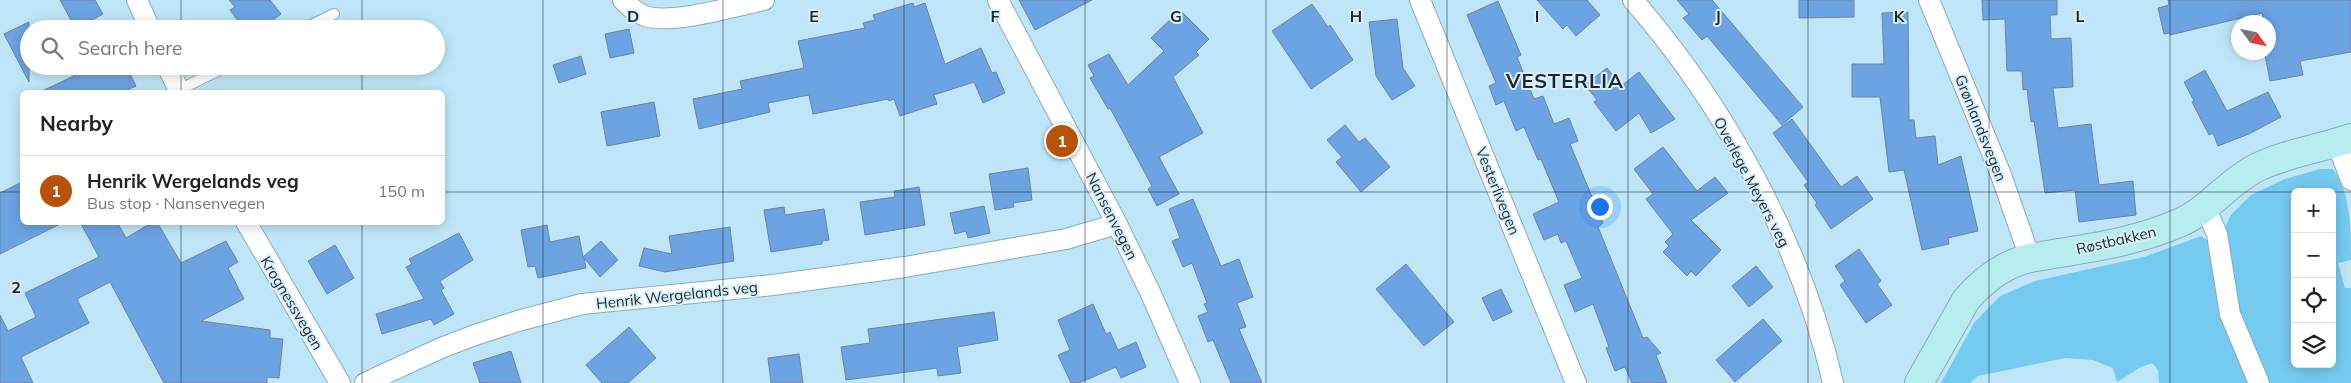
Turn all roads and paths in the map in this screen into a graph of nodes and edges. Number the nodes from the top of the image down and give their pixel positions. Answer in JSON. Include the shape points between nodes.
{"nodes":[{"id":1,"x":137,"y":0,"type":"edge"},
{"id":2,"x":623,"y":0,"type":"edge"},
{"id":3,"x":764,"y":0,"type":"edge"},
{"id":4,"x":998,"y":0,"type":"edge"},
{"id":5,"x":1420,"y":0,"type":"edge"},
{"id":6,"x":1633,"y":0,"type":"edge"},
{"id":7,"x":1928,"y":0,"type":"edge"},
{"id":8,"x":334,"y":14,"type":"dead end"},
{"id":9,"x":146,"y":20,"type":"edge"},
{"id":10,"x":322,"y":20,"type":"edge"},
{"id":11,"x":171,"y":75,"type":"edge"},
{"id":12,"x":210,"y":75,"type":"edge"},
{"id":13,"x":179,"y":90,"type":"edge"},
{"id":14,"x":181,"y":90,"type":"edge"},
{"id":15,"x":2344,"y":140,"type":"edge"},
{"id":16,"x":2351,"y":180,"type":"edge"},
{"id":17,"x":2205,"y":207,"type":"junction"},
{"id":18,"x":1117,"y":224,"type":"junction"},
{"id":19,"x":248,"y":225,"type":"edge"},
{"id":20,"x":2030,"y":258,"type":"junction"},
{"id":21,"x":340,"y":383,"type":"edge"},
{"id":22,"x":365,"y":383,"type":"edge"},
{"id":23,"x":1190,"y":383,"type":"edge"},
{"id":24,"x":1576,"y":383,"type":"edge"},
{"id":25,"x":1833,"y":383,"type":"edge"},
{"id":26,"x":1919,"y":383,"type":"edge"},
{"id":27,"x":2259,"y":383,"type":"edge"}],
"edges":[{"from":1,"to":9,"type":"street"},
{"from":2,"to":3,"type":"street","via":[[636,12],[655,18],[671,18]]},
{"from":4,"to":18,"type":"street","name":"Nansenvegen"},
{"from":5,"to":24,"type":"street","name":"Vesterlivegen"},
{"from":6,"to":25,"type":"street","name":"Overlege Meyers veg","via":[[1688,69],[1745,161],[1798,273],[1819,329]]},
{"from":7,"to":20,"type":"street","name":"Grønlandsvegen","via":[[2001,175]]},
{"from":8,"to":10,"type":"lane"},
{"from":11,"to":13,"type":"street"},
{"from":12,"to":14,"type":"lane"},
{"from":15,"to":16,"type":"street"},
{"from":15,"to":17,"type":"street","name":"Røstbakken","via":[[2255,168]]},
{"from":17,"to":20,"type":"street","name":"Røstbakken","via":[[2192,217],[2144,237]]},
{"from":17,"to":27,"type":"street","via":[[2217,234],[2230,314]]},
{"from":18,"to":22,"type":"street","name":"Henrik Wergelands veg","via":[[1066,239],[914,266],[773,285],[582,304],[518,321],[441,348]]},
{"from":18,"to":23,"type":"street","name":"Nansenvegen"},
{"from":19,"to":21,"type":"street","name":"Krognessvegen"},
{"from":20,"to":26,"type":"street","name":"Røstbakken","via":[[1998,272],[1974,290]]}]}
